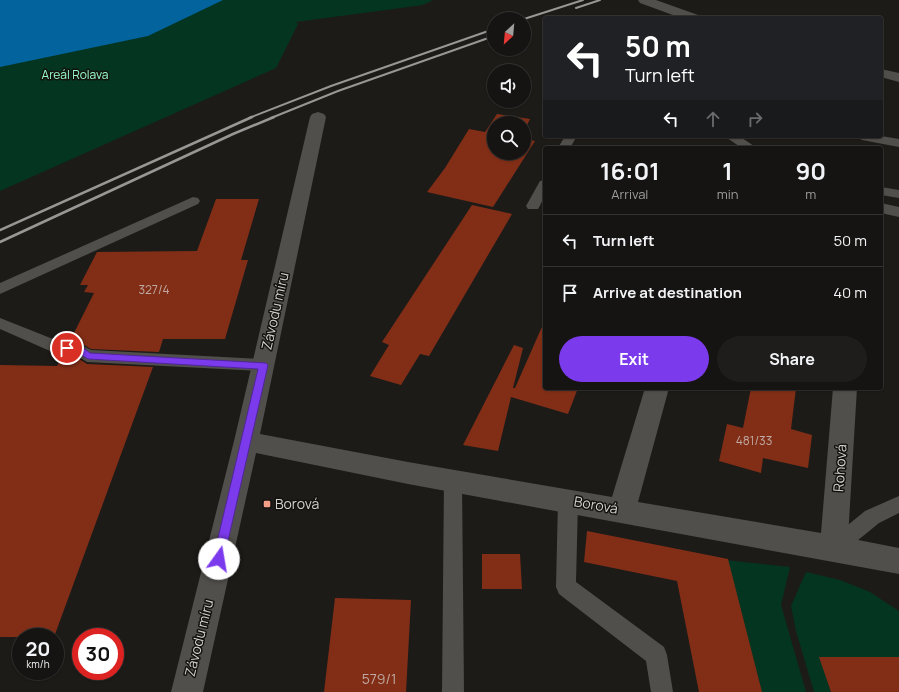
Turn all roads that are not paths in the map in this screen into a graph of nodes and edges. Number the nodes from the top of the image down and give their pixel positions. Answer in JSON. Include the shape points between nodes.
{"nodes":[{"id":1,"x":644,"y":0,"type":"edge"},
{"id":2,"x":688,"y":16,"type":"edge"},
{"id":3,"x":883,"y":74,"type":"edge"},
{"id":4,"x":899,"y":78,"type":"edge"},
{"id":5,"x":318,"y":117,"type":"dead end"},
{"id":6,"x":734,"y":138,"type":"edge"},
{"id":7,"x":873,"y":138,"type":"edge"},
{"id":8,"x":899,"y":143,"type":"edge"},
{"id":9,"x":748,"y":146,"type":"edge"},
{"id":10,"x":543,"y":188,"type":"edge"},
{"id":11,"x":883,"y":190,"type":"edge"},
{"id":12,"x":899,"y":194,"type":"edge"},
{"id":13,"x":194,"y":201,"type":"dead end"},
{"id":14,"x":533,"y":206,"type":"dead end"},
{"id":15,"x":883,"y":208,"type":"edge"},
{"id":16,"x":899,"y":212,"type":"edge"},
{"id":17,"x":0,"y":289,"type":"edge"},
{"id":18,"x":0,"y":323,"type":"edge"},
{"id":19,"x":263,"y":365,"type":"junction"},
{"id":20,"x":656,"y":390,"type":"edge"},
{"id":21,"x":845,"y":390,"type":"edge"},
{"id":22,"x":246,"y":441,"type":"junction"},
{"id":23,"x":454,"y":481,"type":"junction"},
{"id":24,"x":568,"y":501,"type":"junction"},
{"id":25,"x":899,"y":504,"type":"edge"},
{"id":26,"x":622,"y":510,"type":"junction"},
{"id":27,"x":834,"y":548,"type":"junction"},
{"id":28,"x":899,"y":561,"type":"edge"},
{"id":29,"x":187,"y":692,"type":"edge"},
{"id":30,"x":453,"y":692,"type":"edge"},
{"id":31,"x":662,"y":692,"type":"edge"}],
"edges":[{"from":1,"to":2,"type":"street"},
{"from":3,"to":4,"type":"street"},
{"from":5,"to":19,"type":"street","name":"Závodu míru"},
{"from":6,"to":9,"type":"lane"},
{"from":7,"to":8,"type":"lane"},
{"from":10,"to":14,"type":"lane"},
{"from":11,"to":12,"type":"lane"},
{"from":13,"to":17,"type":"lane"},
{"from":15,"to":16,"type":"street"},
{"from":18,"to":19,"type":"lane","via":[[56,347],[78,349],[88,356]]},
{"from":19,"to":22,"type":"street","name":"Závodu míru"},
{"from":20,"to":26,"type":"street"},
{"from":21,"to":27,"type":"street","name":"Rohová"},
{"from":22,"to":23,"type":"street","name":"Borová"},
{"from":22,"to":29,"type":"street","name":"Závodu míru"},
{"from":23,"to":24,"type":"street","name":"Borová"},
{"from":23,"to":30,"type":"lane"},
{"from":24,"to":26,"type":"street","name":"Borová"},
{"from":24,"to":31,"type":"lane","via":[[566,587],[656,655]]},
{"from":25,"to":27,"type":"lane","via":[[872,516]]},
{"from":26,"to":27,"type":"street","name":"Borová"},
{"from":27,"to":28,"type":"street","name":"Borová"}]}
